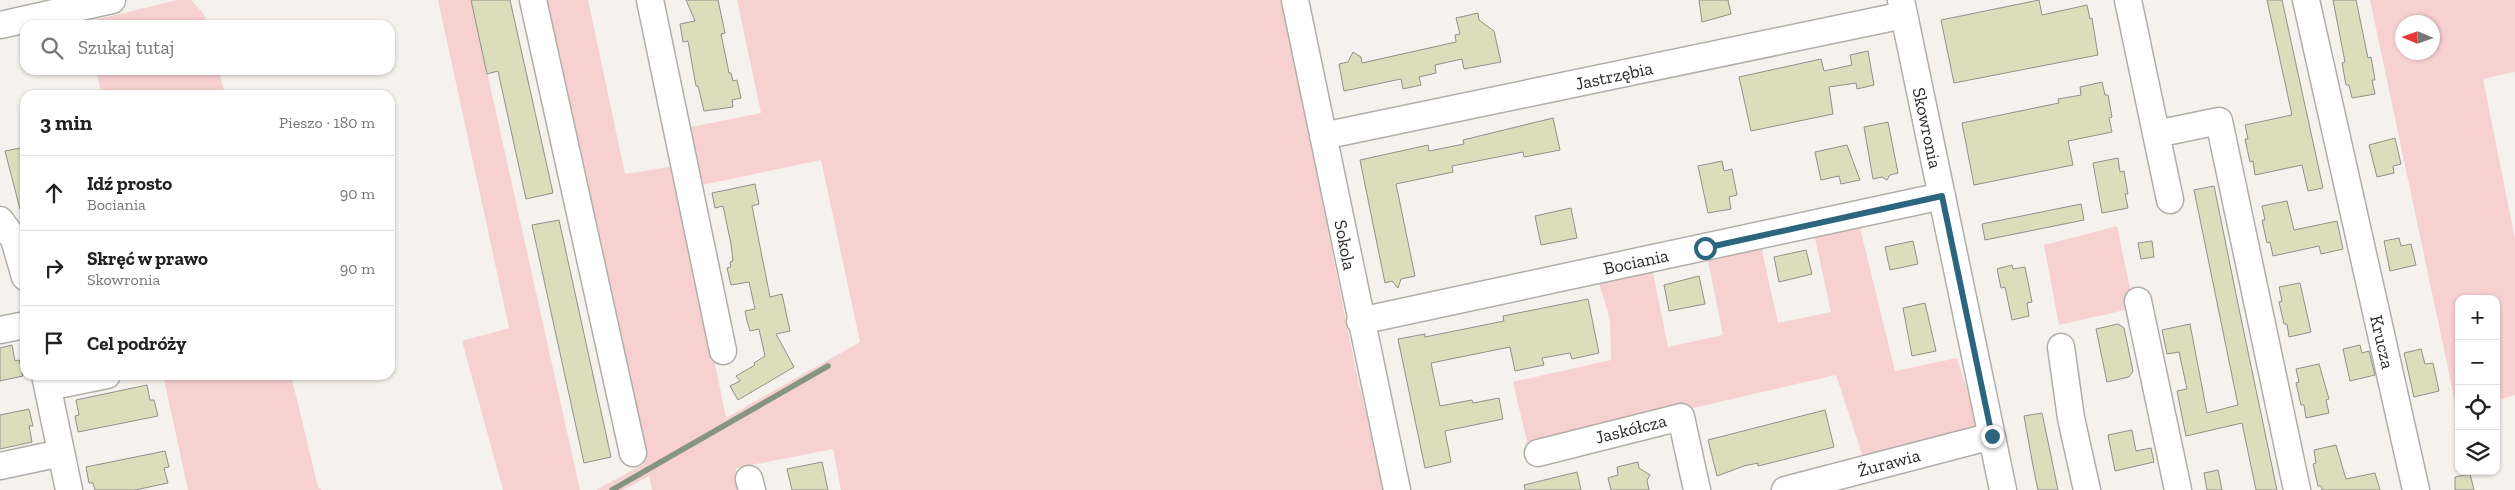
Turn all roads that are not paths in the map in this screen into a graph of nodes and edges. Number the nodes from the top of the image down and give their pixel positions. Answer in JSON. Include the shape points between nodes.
{"nodes":[{"id":1,"x":112,"y":0,"type":"edge"},
{"id":2,"x":533,"y":0,"type":"edge"},
{"id":3,"x":650,"y":0,"type":"edge"},
{"id":4,"x":1295,"y":0,"type":"edge"},
{"id":5,"x":2128,"y":0,"type":"edge"},
{"id":6,"x":2306,"y":0,"type":"edge"},
{"id":7,"x":1902,"y":8,"type":"edge"},
{"id":8,"x":22,"y":20,"type":"edge"},
{"id":9,"x":20,"y":21,"type":"edge"},
{"id":10,"x":0,"y":25,"type":"edge"},
{"id":11,"x":2156,"y":134,"type":"junction"},
{"id":12,"x":1324,"y":136,"type":"junction"},
{"id":13,"x":1942,"y":196,"type":"junction"},
{"id":14,"x":2170,"y":200,"type":"dead end"},
{"id":15,"x":0,"y":220,"type":"edge"},
{"id":16,"x":20,"y":254,"type":"edge"},
{"id":17,"x":2138,"y":301,"type":"dead end"},
{"id":18,"x":1360,"y":320,"type":"junction"},
{"id":19,"x":20,"y":326,"type":"edge"},
{"id":20,"x":0,"y":330,"type":"edge"},
{"id":21,"x":2061,"y":347,"type":"dead end"},
{"id":22,"x":723,"y":351,"type":"dead end"},
{"id":23,"x":47,"y":381,"type":"edge"},
{"id":24,"x":1992,"y":436,"type":"junction"},
{"id":25,"x":62,"y":453,"type":"junction"},
{"id":26,"x":633,"y":453,"type":"dead end"},
{"id":27,"x":1538,"y":453,"type":"dead end"},
{"id":28,"x":0,"y":466,"type":"edge"},
{"id":29,"x":69,"y":490,"type":"edge"},
{"id":30,"x":1397,"y":490,"type":"edge"},
{"id":31,"x":1698,"y":490,"type":"edge"},
{"id":32,"x":1785,"y":490,"type":"edge"},
{"id":33,"x":2003,"y":490,"type":"edge"},
{"id":34,"x":2087,"y":490,"type":"edge"},
{"id":35,"x":2178,"y":490,"type":"edge"},
{"id":36,"x":2297,"y":490,"type":"edge"},
{"id":37,"x":2416,"y":490,"type":"edge"}],
"edges":[{"from":1,"to":8,"type":"street"},
{"from":2,"to":26,"type":"street"},
{"from":3,"to":22,"type":"street"},
{"from":4,"to":12,"type":"street","name":"Sokola"},
{"from":5,"to":11,"type":"street"},
{"from":6,"to":37,"type":"street","name":"Krucza"},
{"from":7,"to":12,"type":"street","name":"Jastrzębia"},
{"from":7,"to":13,"type":"street","name":"Skowronia"},
{"from":9,"to":10,"type":"street"},
{"from":11,"to":14,"type":"street"},
{"from":11,"to":36,"type":"street","via":[[2218,121]]},
{"from":12,"to":18,"type":"street","name":"Sokola"},
{"from":13,"to":18,"type":"street","name":"Bociania"},
{"from":13,"to":24,"type":"street","name":"Skowronia"},
{"from":15,"to":16,"type":"street"},
{"from":17,"to":35,"type":"street"},
{"from":18,"to":30,"type":"street","name":"Sokola"},
{"from":19,"to":20,"type":"street"},
{"from":21,"to":34,"type":"street","via":[[2071,418]]},
{"from":23,"to":25,"type":"street"},
{"from":24,"to":32,"type":"street","name":"Żurawia"},
{"from":24,"to":33,"type":"street","name":"Skowronia"},
{"from":25,"to":28,"type":"street"},
{"from":25,"to":29,"type":"street"},
{"from":27,"to":31,"type":"street","name":"Jaskółcza","via":[[1681,416]]}]}
